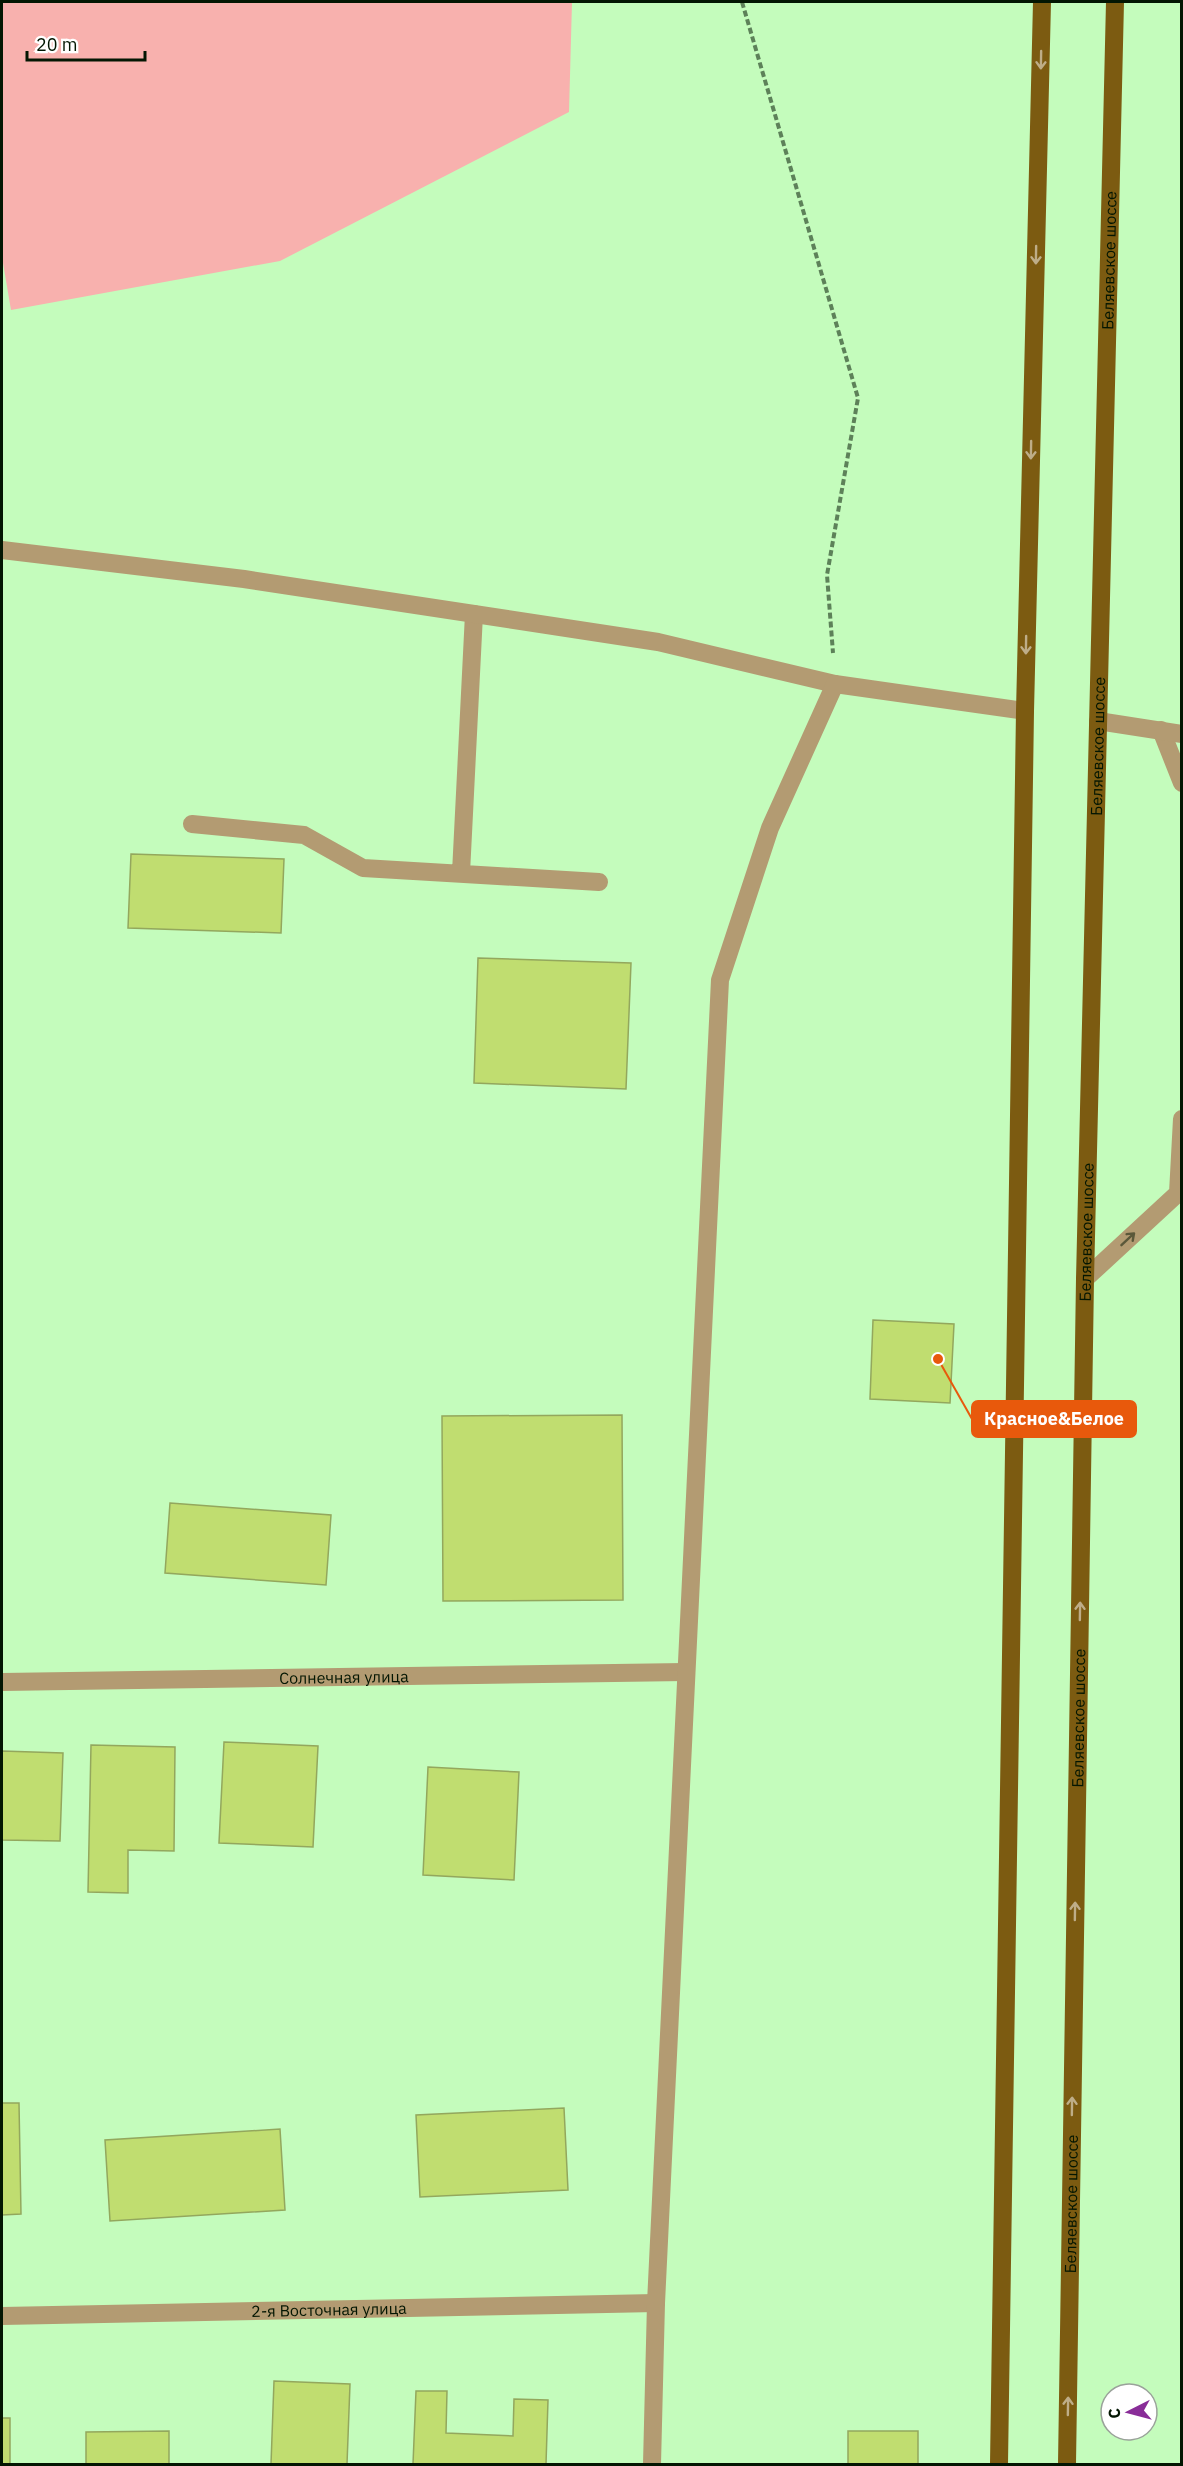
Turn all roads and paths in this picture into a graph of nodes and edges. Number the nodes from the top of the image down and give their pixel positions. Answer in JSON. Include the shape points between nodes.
{"nodes":[{"id":1,"x":742,"y":2,"type":"edge"},
{"id":2,"x":1042,"y":2,"type":"edge"},
{"id":3,"x":1115,"y":2,"type":"edge"},
{"id":4,"x":2,"y":550,"type":"edge"},
{"id":5,"x":474,"y":614,"type":"junction"},
{"id":6,"x":836,"y":684,"type":"junction"},
{"id":7,"x":1025,"y":711,"type":"junction"},
{"id":8,"x":1098,"y":721,"type":"junction"},
{"id":9,"x":1161,"y":730,"type":"junction"},
{"id":10,"x":1182,"y":734,"type":"edge"},
{"id":11,"x":1182,"y":783,"type":"edge"},
{"id":12,"x":192,"y":824,"type":"dead end"},
{"id":13,"x":461,"y":873,"type":"junction"},
{"id":14,"x":599,"y":882,"type":"dead end"},
{"id":15,"x":1182,"y":1119,"type":"edge"},
{"id":16,"x":1085,"y":1278,"type":"junction"},
{"id":17,"x":685,"y":1671,"type":"junction"},
{"id":18,"x":2,"y":1682,"type":"edge"},
{"id":19,"x":656,"y":2303,"type":"junction"},
{"id":20,"x":2,"y":2316,"type":"edge"},
{"id":21,"x":652,"y":2464,"type":"edge"},
{"id":22,"x":999,"y":2464,"type":"edge"},
{"id":23,"x":1067,"y":2464,"type":"edge"}],
"edges":[{"from":1,"to":6,"type":"path","via":[[858,398],[827,575]]},
{"from":2,"to":7,"type":"main road","one_way":true},
{"from":3,"to":8,"type":"main road","name":"Беляевское шоссе"},
{"from":4,"to":5,"type":"street","via":[[244,579]]},
{"from":5,"to":6,"type":"street","via":[[658,642]]},
{"from":5,"to":13,"type":"street"},
{"from":6,"to":7,"type":"street"},
{"from":6,"to":17,"type":"street","via":[[770,828],[720,980]]},
{"from":7,"to":22,"type":"main road"},
{"from":8,"to":9,"type":"street"},
{"from":8,"to":16,"type":"main road","name":"Беляевское шоссе"},
{"from":9,"to":10,"type":"street"},
{"from":9,"to":11,"type":"street"},
{"from":12,"to":13,"type":"street","via":[[304,835],[363,868]]},
{"from":13,"to":14,"type":"street"},
{"from":16,"to":15,"type":"street","one_way":true,"via":[[1178,1192]]},
{"from":23,"to":16,"type":"main road","name":"Беляевское шоссе","one_way":true},
{"from":17,"to":18,"type":"street","name":"Солнечная улица"},
{"from":17,"to":19,"type":"street"},
{"from":19,"to":20,"type":"street","name":"2-я Восточная улица"},
{"from":19,"to":21,"type":"street"}]}
